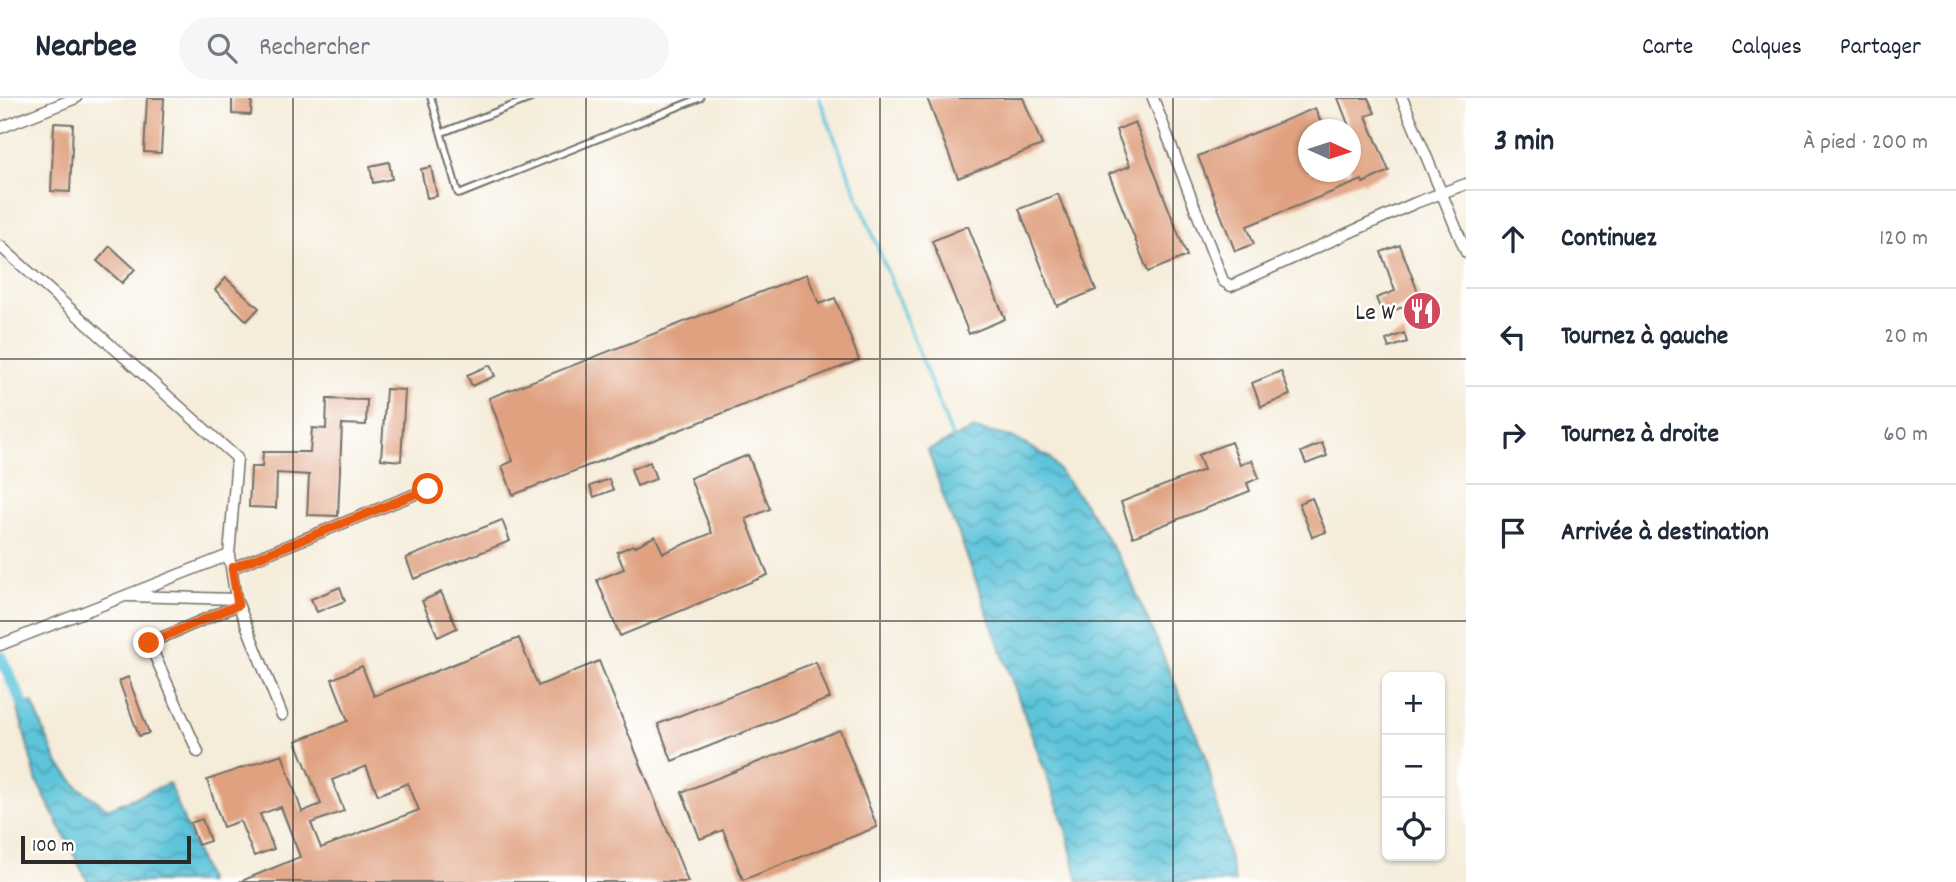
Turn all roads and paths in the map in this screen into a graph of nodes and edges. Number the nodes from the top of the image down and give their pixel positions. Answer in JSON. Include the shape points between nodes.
{"nodes":[{"id":1,"x":76,"y":98,"type":"edge"},
{"id":2,"x":431,"y":98,"type":"edge"},
{"id":3,"x":532,"y":98,"type":"edge"},
{"id":4,"x":700,"y":98,"type":"edge"},
{"id":5,"x":1153,"y":98,"type":"edge"},
{"id":6,"x":1402,"y":98,"type":"edge"},
{"id":7,"x":59,"y":101,"type":"edge"},
{"id":8,"x":0,"y":128,"type":"edge"},
{"id":9,"x":441,"y":133,"type":"junction"},
{"id":10,"x":1466,"y":184,"type":"edge"},
{"id":11,"x":1440,"y":192,"type":"junction"},
{"id":12,"x":0,"y":246,"type":"edge"},
{"id":13,"x":1466,"y":252,"type":"edge"},
{"id":14,"x":428,"y":489,"type":"dead end"},
{"id":15,"x":229,"y":555,"type":"junction"},
{"id":16,"x":232,"y":568,"type":"junction"},
{"id":17,"x":122,"y":595,"type":"junction"},
{"id":18,"x":237,"y":602,"type":"junction"},
{"id":19,"x":0,"y":645,"type":"edge"},
{"id":20,"x":282,"y":715,"type":"dead end"},
{"id":21,"x":198,"y":752,"type":"dead end"}],
"edges":[{"from":1,"to":7,"type":"street"},
{"from":2,"to":9,"type":"lane"},
{"from":3,"to":9,"type":"lane"},
{"from":4,"to":9,"type":"lane","via":[[463,194],[458,193]]},
{"from":5,"to":11,"type":"street","via":[[1223,281],[1231,286]]},
{"from":6,"to":11,"type":"street"},
{"from":7,"to":8,"type":"street"},
{"from":10,"to":11,"type":"street"},
{"from":11,"to":13,"type":"street"},
{"from":12,"to":15,"type":"street","via":[[237,458]]},
{"from":14,"to":16,"type":"street"},
{"from":15,"to":16,"type":"street"},
{"from":15,"to":17,"type":"street"},
{"from":16,"to":18,"type":"street"},
{"from":17,"to":18,"type":"street"},
{"from":17,"to":19,"type":"street"},
{"from":18,"to":20,"type":"street"},
{"from":18,"to":21,"type":"street","via":[[149,643]]}]}
